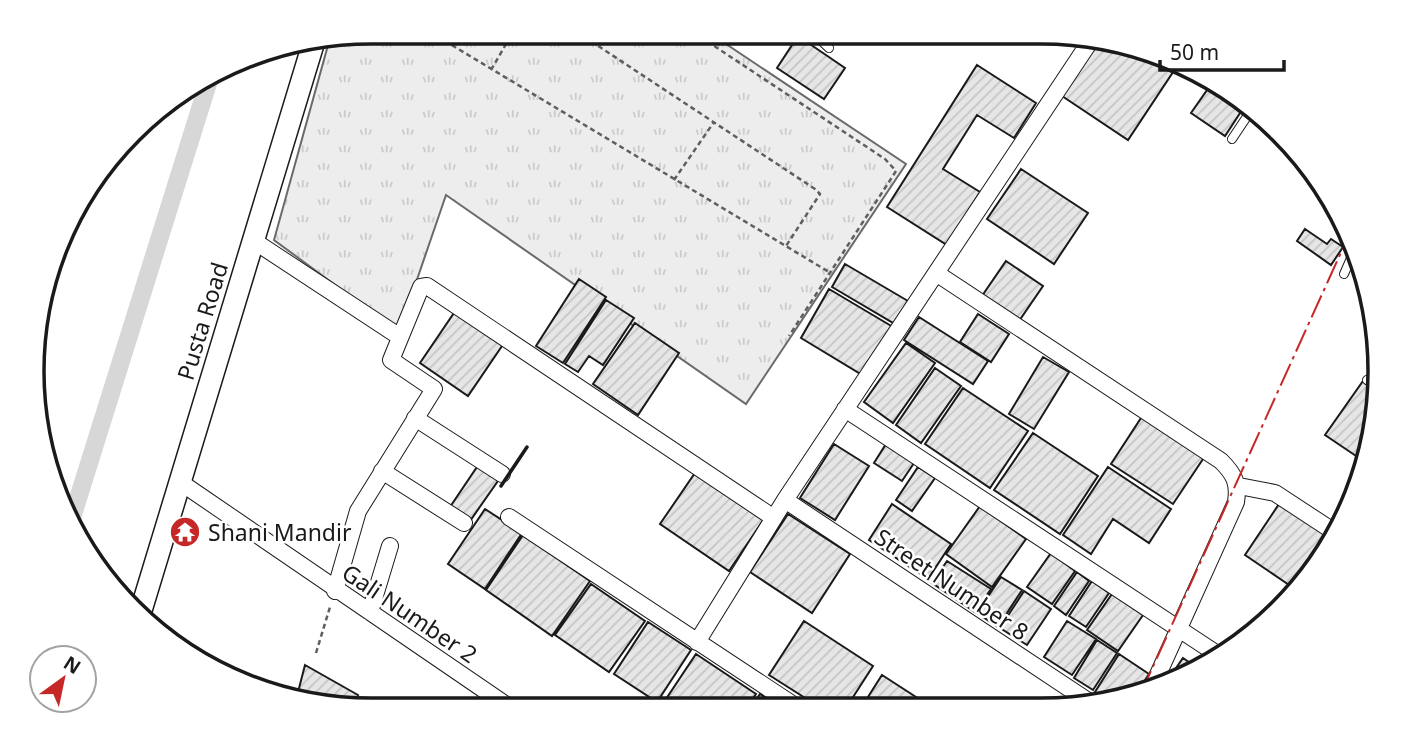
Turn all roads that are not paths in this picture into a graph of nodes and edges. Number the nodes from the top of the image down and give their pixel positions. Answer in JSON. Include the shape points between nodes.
{"nodes":[{"id":1,"x":825,"y":44,"type":"edge"},
{"id":2,"x":1085,"y":47,"type":"edge"},
{"id":3,"x":829,"y":48,"type":"dead end"},
{"id":4,"x":311,"y":49,"type":"edge"},
{"id":5,"x":1247,"y":116,"type":"edge"},
{"id":6,"x":1232,"y":139,"type":"dead end"},
{"id":7,"x":254,"y":241,"type":"junction"},
{"id":8,"x":1349,"y":262,"type":"edge"},
{"id":9,"x":936,"y":273,"type":"junction"},
{"id":10,"x":1344,"y":274,"type":"dead end"},
{"id":11,"x":400,"y":337,"type":"junction"},
{"id":12,"x":845,"y":409,"type":"junction"},
{"id":13,"x":415,"y":418,"type":"junction"},
{"id":14,"x":382,"y":471,"type":"junction"},
{"id":15,"x":502,"y":474,"type":"dead end"},
{"id":16,"x":180,"y":482,"type":"junction"},
{"id":17,"x":1239,"y":486,"type":"junction"},
{"id":18,"x":785,"y":500,"type":"junction"},
{"id":19,"x":509,"y":517,"type":"dead end"},
{"id":20,"x":774,"y":518,"type":"junction"},
{"id":21,"x":464,"y":523,"type":"dead end"},
{"id":22,"x":1328,"y":528,"type":"edge"},
{"id":23,"x":390,"y":546,"type":"dead end"},
{"id":24,"x":335,"y":591,"type":"junction"},
{"id":25,"x":143,"y":605,"type":"edge"},
{"id":26,"x":370,"y":612,"type":"junction"},
{"id":27,"x":1179,"y":629,"type":"junction"},
{"id":28,"x":697,"y":642,"type":"junction"},
{"id":29,"x":1211,"y":650,"type":"edge"},
{"id":30,"x":1157,"y":677,"type":"edge"},
{"id":31,"x":1080,"y":696,"type":"edge"},
{"id":32,"x":496,"y":698,"type":"edge"},
{"id":33,"x":783,"y":698,"type":"edge"}],
"edges":[{"from":1,"to":3,"type":"lane"},
{"from":2,"to":9,"type":"street"},
{"from":4,"to":7,"type":"main road","name":"Pusta Road"},
{"from":5,"to":6,"type":"lane"},
{"from":7,"to":11,"type":"street"},
{"from":7,"to":16,"type":"main road","name":"Pusta Road"},
{"from":8,"to":10,"type":"lane"},
{"from":9,"to":12,"type":"street"},
{"from":9,"to":17,"type":"street","via":[[1221,461]]},
{"from":11,"to":13,"type":"street","via":[[391,360],[434,388]]},
{"from":11,"to":20,"type":"street","via":[[417,292],[427,286]]},
{"from":12,"to":18,"type":"street"},
{"from":12,"to":27,"type":"street"},
{"from":13,"to":14,"type":"street"},
{"from":13,"to":15,"type":"street"},
{"from":14,"to":21,"type":"street"},
{"from":14,"to":24,"type":"street","via":[[358,511]]},
{"from":16,"to":24,"type":"street","name":"Gali Number 2"},
{"from":16,"to":25,"type":"main road","name":"Pusta Road"},
{"from":17,"to":22,"type":"street","via":[[1275,494]]},
{"from":17,"to":27,"type":"street"},
{"from":18,"to":20,"type":"street"},
{"from":18,"to":31,"type":"street","name":"Street Number 8"},
{"from":19,"to":28,"type":"street"},
{"from":20,"to":28,"type":"street"},
{"from":23,"to":26,"type":"street"},
{"from":24,"to":26,"type":"street","name":"Gali Number 2"},
{"from":26,"to":32,"type":"street","name":"Gali Number 2"},
{"from":27,"to":29,"type":"street"},
{"from":27,"to":30,"type":"street"},
{"from":28,"to":33,"type":"street"}]}
